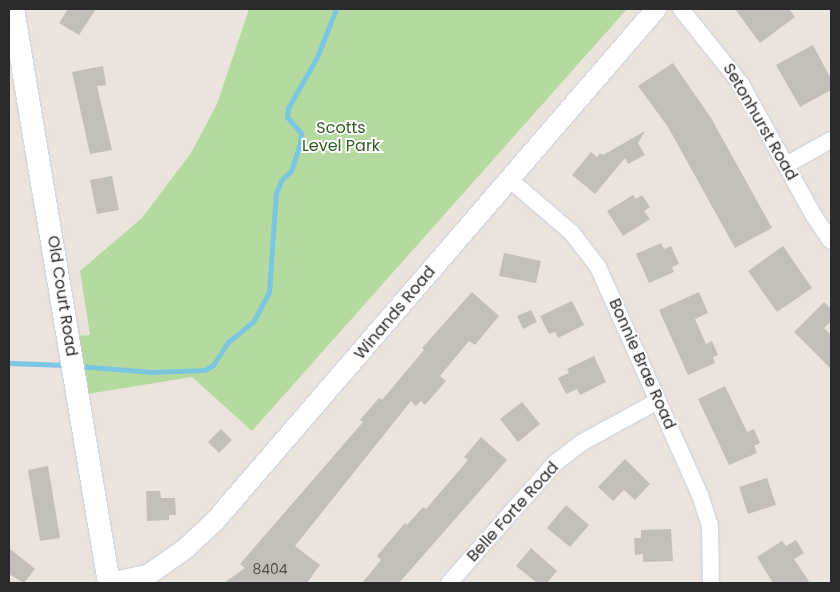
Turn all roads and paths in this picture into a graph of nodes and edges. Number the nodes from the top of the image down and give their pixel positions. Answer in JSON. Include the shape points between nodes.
{"nodes":[{"id":1,"x":14,"y":9,"type":"edge"},
{"id":2,"x":656,"y":9,"type":"edge"},
{"id":3,"x":681,"y":9,"type":"edge"},
{"id":4,"x":831,"y":140,"type":"edge"},
{"id":5,"x":786,"y":165,"type":"junction"},
{"id":6,"x":509,"y":179,"type":"junction"},
{"id":7,"x":831,"y":241,"type":"edge"},
{"id":8,"x":658,"y":401,"type":"junction"},
{"id":9,"x":109,"y":583,"type":"edge"},
{"id":10,"x":449,"y":583,"type":"edge"},
{"id":11,"x":711,"y":583,"type":"edge"}],
"edges":[{"from":1,"to":9,"type":"main road","name":"Old Court Road"},
{"from":2,"to":6,"type":"street","name":"Winands Road"},
{"from":3,"to":5,"type":"street","name":"Setonhurst Road","via":[[741,84]]},
{"from":4,"to":5,"type":"street"},
{"from":5,"to":7,"type":"street","name":"Setonhurst Road"},
{"from":6,"to":8,"type":"street","name":"Bonnie Brae Road","via":[[586,248],[598,267]]},
{"from":6,"to":9,"type":"street","name":"Winands Road","via":[[215,521],[185,550],[148,575]]},
{"from":8,"to":10,"type":"street","name":"Belle Forte Road","via":[[606,428],[555,463]]},
{"from":8,"to":11,"type":"street","name":"Bonnie Brae Road","via":[[700,495],[710,526]]}]}
